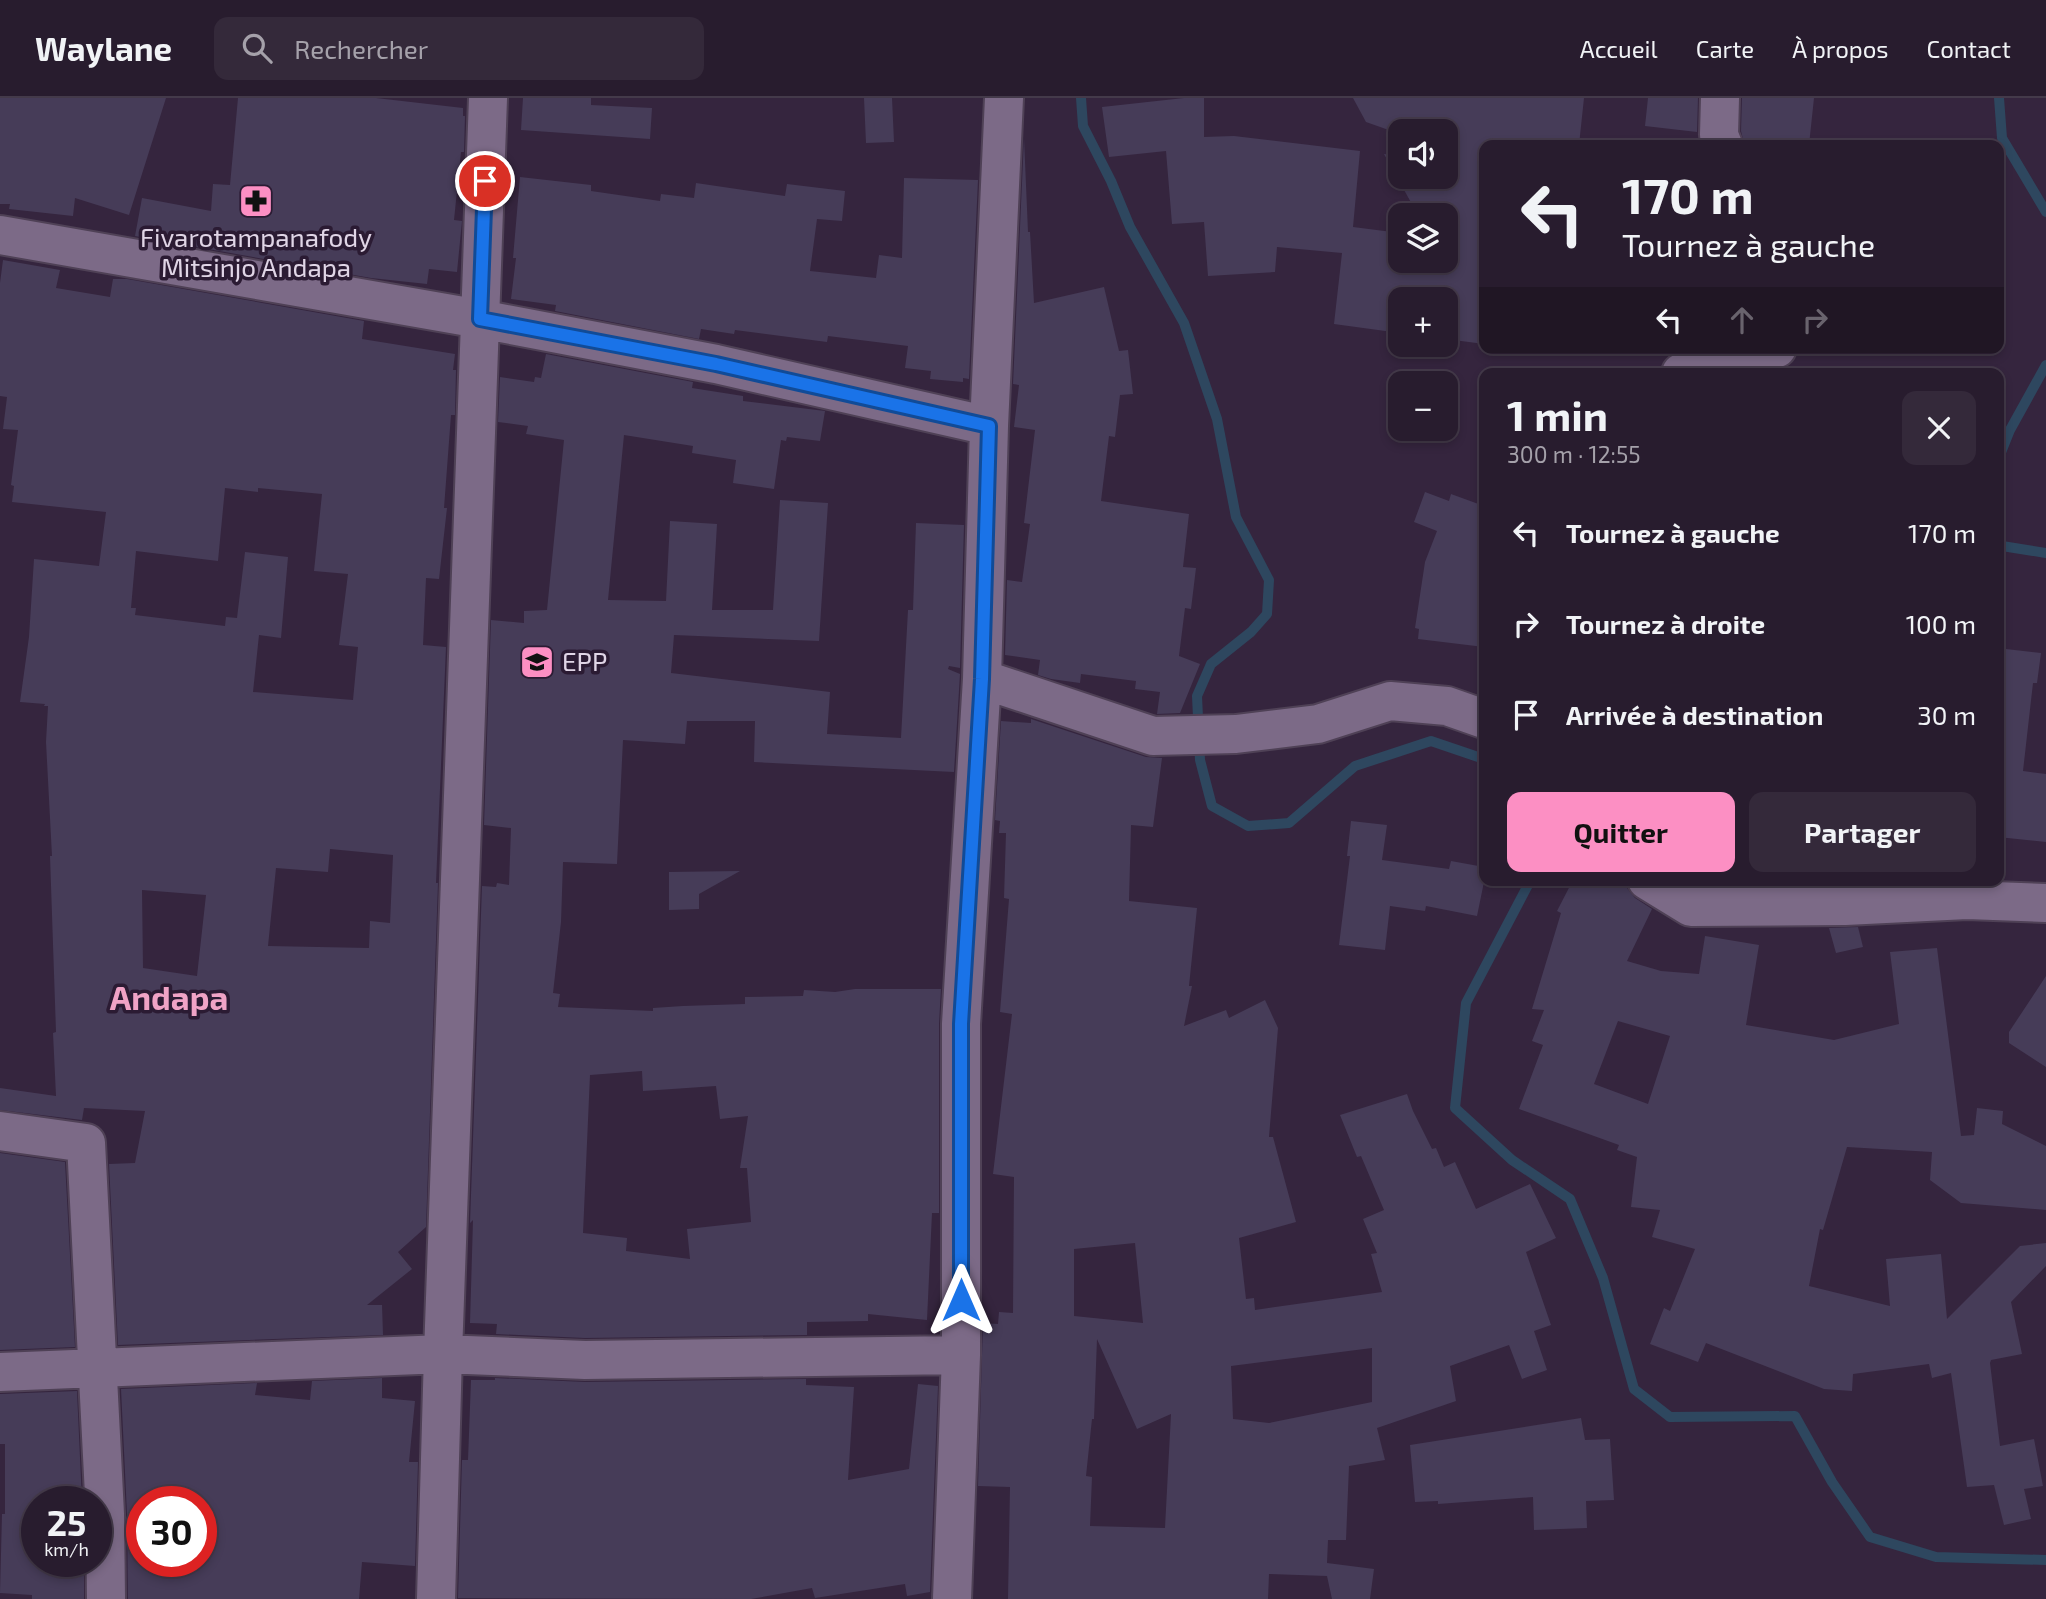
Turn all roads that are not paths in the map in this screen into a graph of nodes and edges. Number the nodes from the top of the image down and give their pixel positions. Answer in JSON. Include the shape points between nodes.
{"nodes":[{"id":1,"x":488,"y":98,"type":"edge"},
{"id":2,"x":1004,"y":98,"type":"edge"},
{"id":3,"x":1720,"y":98,"type":"edge"},
{"id":4,"x":1721,"y":140,"type":"edge"},
{"id":5,"x":0,"y":235,"type":"edge"},
{"id":6,"x":480,"y":319,"type":"junction"},
{"id":7,"x":1754,"y":354,"type":"edge"},
{"id":8,"x":1700,"y":368,"type":"edge"},
{"id":9,"x":989,"y":426,"type":"junction"},
{"id":10,"x":982,"y":679,"type":"junction"},
{"id":11,"x":1479,"y":717,"type":"edge"},
{"id":12,"x":1657,"y":886,"type":"edge"},
{"id":13,"x":2046,"y":902,"type":"edge"},
{"id":14,"x":0,"y":1131,"type":"edge"},
{"id":15,"x":443,"y":1354,"type":"junction"},
{"id":16,"x":961,"y":1355,"type":"junction"},
{"id":17,"x":97,"y":1369,"type":"junction"},
{"id":18,"x":0,"y":1372,"type":"edge"},
{"id":19,"x":106,"y":1599,"type":"edge"},
{"id":20,"x":436,"y":1599,"type":"edge"},
{"id":21,"x":951,"y":1599,"type":"edge"}],
"edges":[{"from":1,"to":6,"type":"street"},
{"from":2,"to":9,"type":"street"},
{"from":3,"to":4,"type":"street"},
{"from":5,"to":6,"type":"street"},
{"from":6,"to":9,"type":"street","via":[[716,364]]},
{"from":6,"to":15,"type":"street"},
{"from":7,"to":8,"type":"street"},
{"from":9,"to":10,"type":"street"},
{"from":10,"to":11,"type":"street","via":[[1153,736],[1236,734],[1318,724],[1390,701],[1447,706]]},
{"from":10,"to":16,"type":"street","via":[[961,1024]]},
{"from":12,"to":13,"type":"street","via":[[1691,907]]},
{"from":14,"to":17,"type":"street","via":[[86,1143]]},
{"from":15,"to":16,"type":"street","via":[[585,1360]]},
{"from":15,"to":17,"type":"street"},
{"from":15,"to":20,"type":"street"},
{"from":16,"to":21,"type":"street"},
{"from":17,"to":18,"type":"street"},
{"from":17,"to":19,"type":"street"}]}
